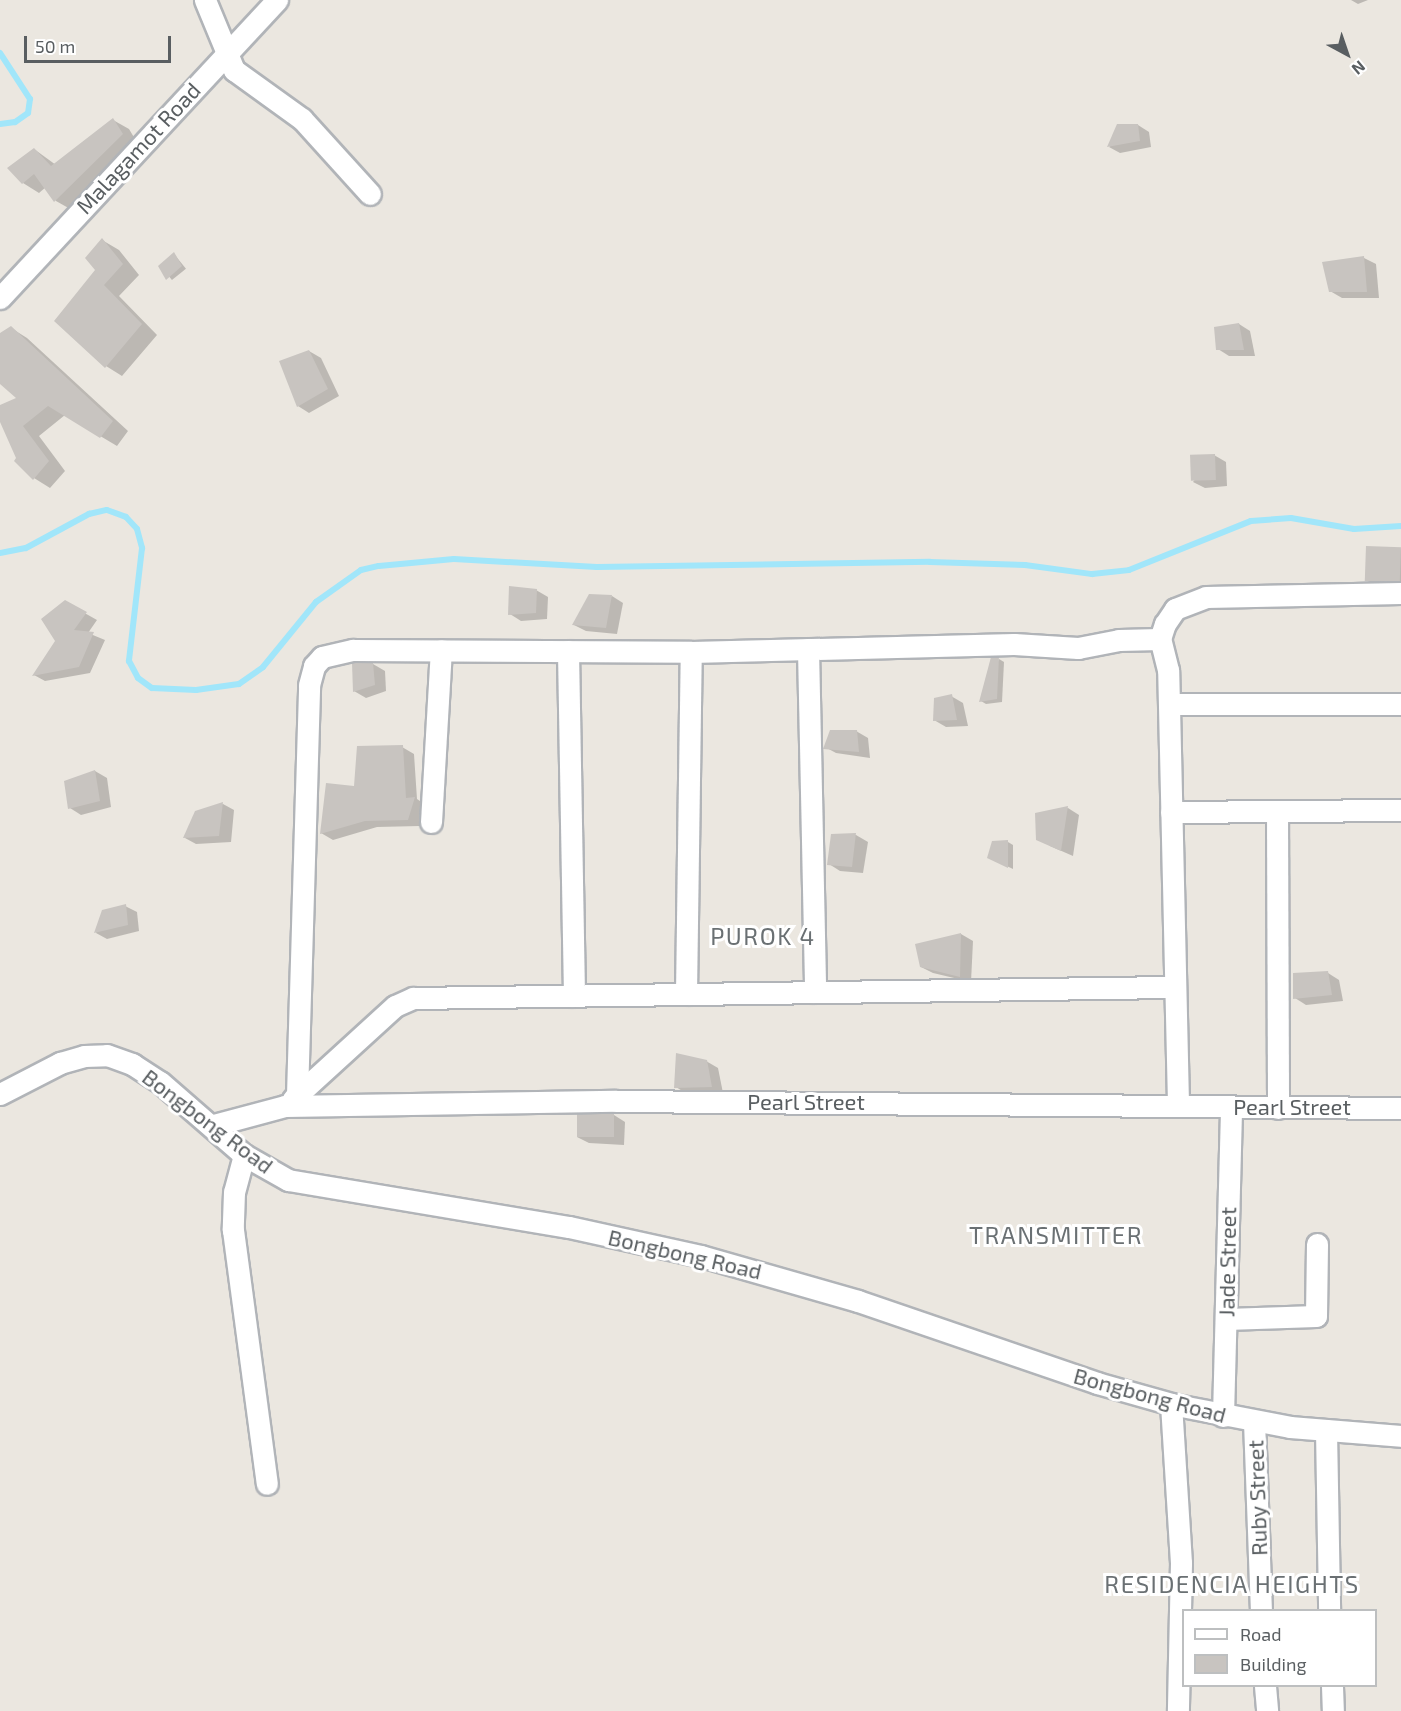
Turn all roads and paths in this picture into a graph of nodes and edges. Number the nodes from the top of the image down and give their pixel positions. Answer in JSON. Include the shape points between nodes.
{"nodes":[{"id":1,"x":205,"y":0,"type":"edge"},
{"id":2,"x":277,"y":0,"type":"edge"},
{"id":3,"x":224,"y":54,"type":"junction"},
{"id":4,"x":370,"y":194,"type":"dead end"},
{"id":5,"x":0,"y":298,"type":"edge"},
{"id":6,"x":1401,"y":593,"type":"edge"},
{"id":7,"x":1160,"y":639,"type":"junction"},
{"id":8,"x":808,"y":649,"type":"junction"},
{"id":9,"x":441,"y":650,"type":"junction"},
{"id":10,"x":568,"y":651,"type":"junction"},
{"id":11,"x":691,"y":652,"type":"junction"},
{"id":12,"x":1169,"y":704,"type":"junction"},
{"id":13,"x":1401,"y":704,"type":"edge"},
{"id":14,"x":1401,"y":810,"type":"edge"},
{"id":15,"x":1276,"y":811,"type":"junction"},
{"id":16,"x":1171,"y":812,"type":"junction"},
{"id":17,"x":431,"y":822,"type":"dead end"},
{"id":18,"x":1175,"y":987,"type":"junction"},
{"id":19,"x":815,"y":993,"type":"junction"},
{"id":20,"x":686,"y":994,"type":"junction"},
{"id":21,"x":574,"y":996,"type":"junction"},
{"id":22,"x":0,"y":1094,"type":"edge"},
{"id":23,"x":291,"y":1100,"type":"junction"},
{"id":24,"x":1178,"y":1103,"type":"junction"},
{"id":25,"x":1401,"y":1107,"type":"edge"},
{"id":26,"x":1231,"y":1108,"type":"junction"},
{"id":27,"x":1278,"y":1108,"type":"junction"},
{"id":28,"x":214,"y":1125,"type":"junction"},
{"id":29,"x":244,"y":1155,"type":"junction"},
{"id":30,"x":1317,"y":1244,"type":"dead end"},
{"id":31,"x":1226,"y":1319,"type":"junction"},
{"id":32,"x":1171,"y":1404,"type":"junction"},
{"id":33,"x":1223,"y":1416,"type":"junction"},
{"id":34,"x":1254,"y":1421,"type":"junction"},
{"id":35,"x":1326,"y":1430,"type":"junction"},
{"id":36,"x":1401,"y":1436,"type":"edge"},
{"id":37,"x":267,"y":1484,"type":"dead end"},
{"id":38,"x":1261,"y":1609,"type":"edge"},
{"id":39,"x":1329,"y":1609,"type":"edge"},
{"id":40,"x":1265,"y":1687,"type":"edge"},
{"id":41,"x":1332,"y":1687,"type":"edge"},
{"id":42,"x":1178,"y":1711,"type":"edge"},
{"id":43,"x":1267,"y":1711,"type":"edge"},
{"id":44,"x":1333,"y":1711,"type":"edge"}],
"edges":[{"from":1,"to":3,"type":"street"},
{"from":2,"to":3,"type":"street","name":"Malagamot Road"},
{"from":3,"to":4,"type":"street","via":[[245,80],[302,119]]},
{"from":3,"to":5,"type":"street","name":"Malagamot Road"},
{"from":6,"to":7,"type":"street","via":[[1206,597],[1175,609]]},
{"from":7,"to":8,"type":"street","via":[[1119,640],[1078,648],[1014,645]]},
{"from":7,"to":12,"type":"street","via":[[1168,670]]},
{"from":8,"to":11,"type":"street"},
{"from":8,"to":19,"type":"street"},
{"from":9,"to":10,"type":"street"},
{"from":9,"to":17,"type":"street"},
{"from":9,"to":23,"type":"street","via":[[341,651],[322,657],[311,676]]},
{"from":10,"to":11,"type":"street"},
{"from":10,"to":21,"type":"street"},
{"from":11,"to":20,"type":"street"},
{"from":12,"to":13,"type":"street"},
{"from":12,"to":16,"type":"street"},
{"from":14,"to":15,"type":"street"},
{"from":15,"to":16,"type":"street"},
{"from":15,"to":27,"type":"street"},
{"from":16,"to":18,"type":"street"},
{"from":18,"to":19,"type":"street"},
{"from":18,"to":24,"type":"street"},
{"from":19,"to":20,"type":"street"},
{"from":20,"to":21,"type":"street"},
{"from":21,"to":23,"type":"street","via":[[413,998],[395,1006]]},
{"from":22,"to":28,"type":"street","name":"Bongbong Road","via":[[60,1064],[84,1056],[106,1055],[132,1064],[160,1082]]},
{"from":23,"to":24,"type":"street","name":"Pearl Street"},
{"from":23,"to":28,"type":"street","name":"Pearl Street"},
{"from":24,"to":26,"type":"street","name":"Pearl Street"},
{"from":25,"to":27,"type":"street","name":"Pearl Street"},
{"from":26,"to":27,"type":"street","name":"Pearl Street"},
{"from":26,"to":31,"type":"street","name":"Jade Street"},
{"from":28,"to":29,"type":"street","name":"Bongbong Road"},
{"from":29,"to":32,"type":"street","name":"Bongbong Road","via":[[288,1180],[569,1227],[782,1277]]},
{"from":29,"to":37,"type":"street","via":[[234,1191],[233,1230]]},
{"from":30,"to":31,"type":"street","via":[[1316,1316]]},
{"from":31,"to":33,"type":"street","name":"Jade Street"},
{"from":32,"to":33,"type":"street","name":"Bongbong Road"},
{"from":32,"to":42,"type":"street","via":[[1181,1563]]},
{"from":33,"to":34,"type":"street","name":"Bongbong Road"},
{"from":34,"to":35,"type":"street","name":"Bongbong Road"},
{"from":34,"to":38,"type":"street","name":"Ruby Street"},
{"from":35,"to":36,"type":"street","name":"Bongbong Road"},
{"from":35,"to":39,"type":"street"},
{"from":40,"to":43,"type":"street"},
{"from":41,"to":44,"type":"street"}]}
